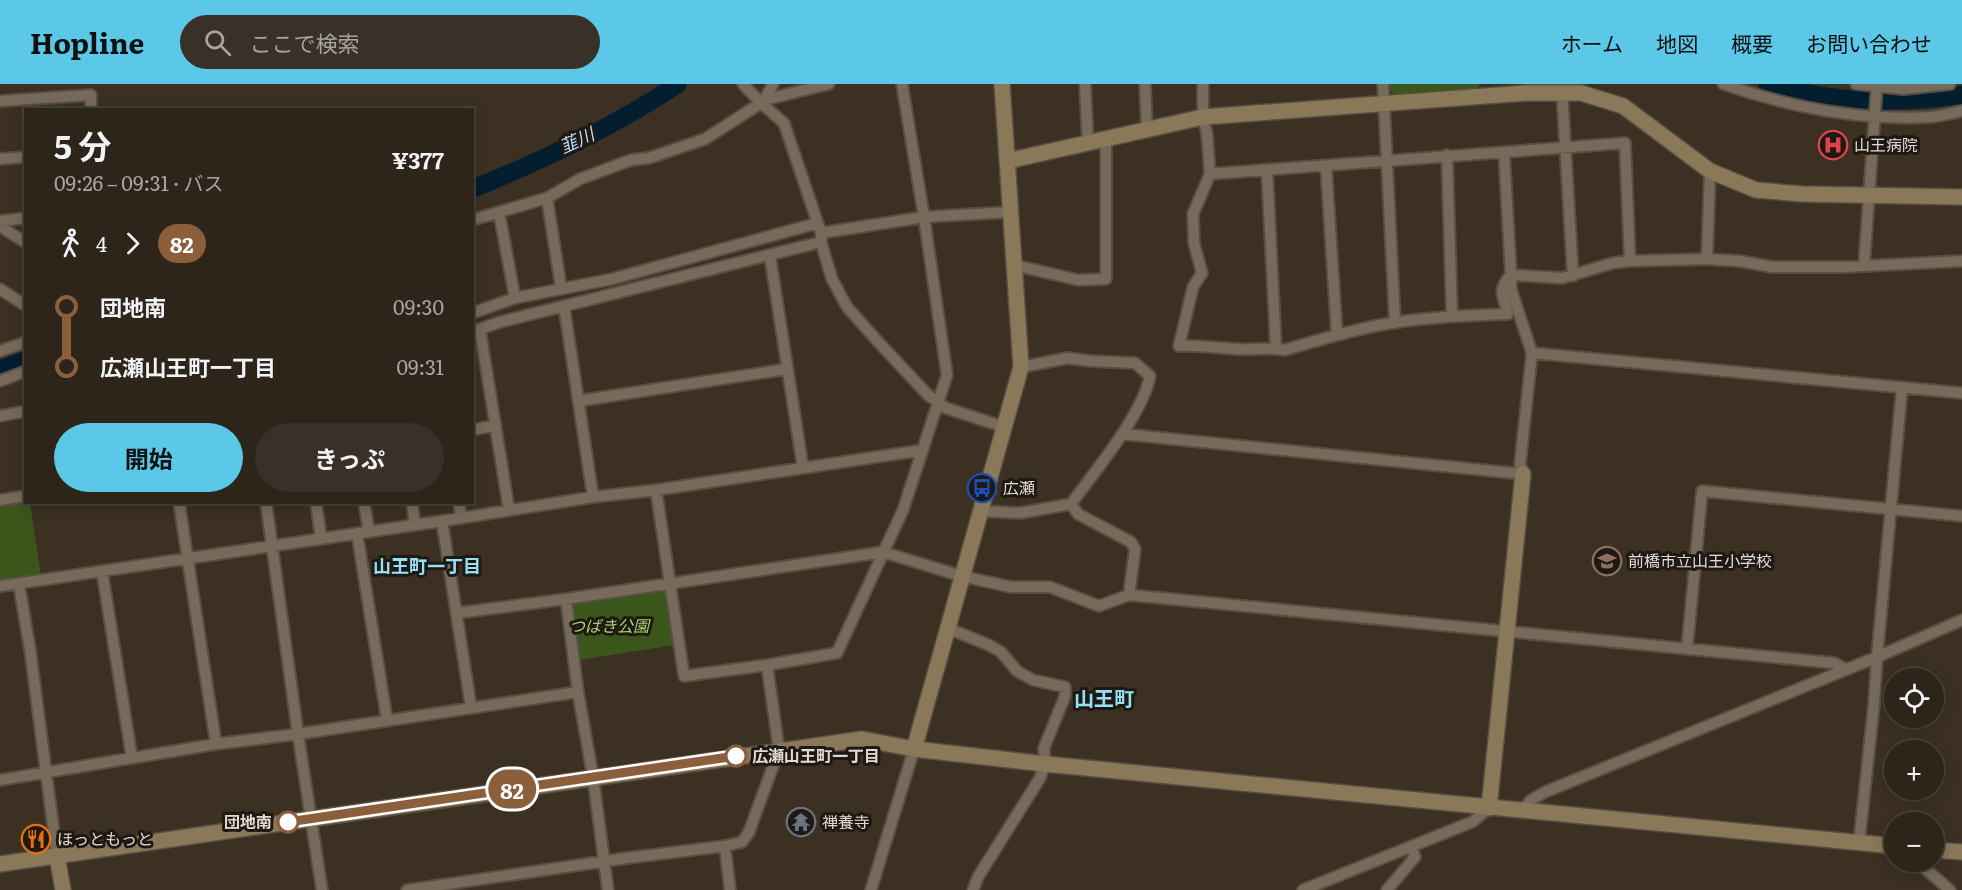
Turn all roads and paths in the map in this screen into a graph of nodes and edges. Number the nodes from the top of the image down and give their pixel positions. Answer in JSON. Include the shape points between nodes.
{"nodes":[{"id":1,"x":743,"y":84,"type":"edge"},
{"id":2,"x":773,"y":84,"type":"edge"},
{"id":3,"x":829,"y":84,"type":"edge"},
{"id":4,"x":902,"y":84,"type":"edge"},
{"id":5,"x":1002,"y":84,"type":"edge"},
{"id":6,"x":1085,"y":84,"type":"edge"},
{"id":7,"x":1145,"y":84,"type":"edge"},
{"id":8,"x":1203,"y":84,"type":"edge"},
{"id":9,"x":1383,"y":84,"type":"edge"},
{"id":10,"x":1723,"y":84,"type":"edge"},
{"id":11,"x":1856,"y":84,"type":"edge"},
{"id":12,"x":1946,"y":84,"type":"edge"},
{"id":13,"x":1877,"y":86,"type":"edge"},
{"id":14,"x":1485,"y":90,"type":"edge"},
{"id":15,"x":1562,"y":92,"type":"junction"},
{"id":16,"x":0,"y":101,"type":"edge"},
{"id":17,"x":762,"y":102,"type":"junction"},
{"id":18,"x":1384,"y":104,"type":"junction"},
{"id":19,"x":92,"y":108,"type":"edge"},
{"id":20,"x":1962,"y":111,"type":"edge"},
{"id":21,"x":1875,"y":113,"type":"junction"},
{"id":22,"x":1203,"y":117,"type":"junction"},
{"id":23,"x":1147,"y":130,"type":"junction"},
{"id":24,"x":1106,"y":138,"type":"junction"},
{"id":25,"x":1088,"y":142,"type":"junction"},
{"id":26,"x":1565,"y":148,"type":"junction"},
{"id":27,"x":1504,"y":152,"type":"junction"},
{"id":28,"x":1447,"y":155,"type":"junction"},
{"id":29,"x":24,"y":157,"type":"edge"},
{"id":30,"x":0,"y":159,"type":"edge"},
{"id":31,"x":1007,"y":161,"type":"junction"},
{"id":32,"x":1386,"y":162,"type":"junction"},
{"id":33,"x":1326,"y":166,"type":"junction"},
{"id":34,"x":1267,"y":170,"type":"junction"},
{"id":35,"x":1710,"y":171,"type":"junction"},
{"id":36,"x":1210,"y":174,"type":"junction"},
{"id":37,"x":1869,"y":196,"type":"junction"},
{"id":38,"x":1962,"y":197,"type":"edge"},
{"id":39,"x":547,"y":198,"type":"junction"},
{"id":40,"x":499,"y":212,"type":"junction"},
{"id":41,"x":1010,"y":212,"type":"junction"},
{"id":42,"x":24,"y":218,"type":"edge"},
{"id":43,"x":924,"y":218,"type":"junction"},
{"id":44,"x":474,"y":219,"type":"edge"},
{"id":45,"x":0,"y":221,"type":"edge"},
{"id":46,"x":0,"y":226,"type":"edge"},
{"id":47,"x":820,"y":233,"type":"junction"},
{"id":48,"x":24,"y":242,"type":"edge"},
{"id":49,"x":770,"y":256,"type":"junction"},
{"id":50,"x":1707,"y":259,"type":"junction"},
{"id":51,"x":1630,"y":261,"type":"junction"},
{"id":52,"x":1962,"y":261,"type":"edge"},
{"id":53,"x":1014,"y":265,"type":"junction"},
{"id":54,"x":1864,"y":266,"type":"junction"},
{"id":55,"x":1512,"y":275,"type":"junction"},
{"id":56,"x":1573,"y":276,"type":"junction"},
{"id":57,"x":561,"y":287,"type":"junction"},
{"id":58,"x":0,"y":289,"type":"edge"},
{"id":59,"x":516,"y":298,"type":"junction"},
{"id":60,"x":24,"y":305,"type":"edge"},
{"id":61,"x":564,"y":306,"type":"junction"},
{"id":62,"x":474,"y":312,"type":"edge"},
{"id":63,"x":1452,"y":316,"type":"junction"},
{"id":64,"x":1395,"y":323,"type":"junction"},
{"id":65,"x":476,"y":331,"type":"edge"},
{"id":66,"x":1337,"y":334,"type":"junction"},
{"id":67,"x":24,"y":343,"type":"edge"},
{"id":68,"x":1276,"y":348,"type":"junction"},
{"id":69,"x":0,"y":351,"type":"edge"},
{"id":70,"x":1532,"y":353,"type":"junction"},
{"id":71,"x":1021,"y":367,"type":"junction"},
{"id":72,"x":788,"y":369,"type":"junction"},
{"id":73,"x":24,"y":372,"type":"edge"},
{"id":74,"x":0,"y":381,"type":"edge"},
{"id":75,"x":1902,"y":388,"type":"junction"},
{"id":76,"x":1962,"y":393,"type":"edge"},
{"id":77,"x":578,"y":401,"type":"junction"},
{"id":78,"x":939,"y":403,"type":"junction"},
{"id":79,"x":24,"y":411,"type":"edge"},
{"id":80,"x":0,"y":417,"type":"edge"},
{"id":81,"x":496,"y":425,"type":"junction"},
{"id":82,"x":1004,"y":427,"type":"junction"},
{"id":83,"x":474,"y":430,"type":"edge"},
{"id":84,"x":1122,"y":434,"type":"junction"},
{"id":85,"x":923,"y":450,"type":"junction"},
{"id":86,"x":803,"y":468,"type":"junction"},
{"id":87,"x":1523,"y":474,"type":"junction"},
{"id":88,"x":656,"y":489,"type":"junction"},
{"id":89,"x":24,"y":496,"type":"edge"},
{"id":90,"x":593,"y":497,"type":"junction"},
{"id":91,"x":0,"y":500,"type":"edge"},
{"id":92,"x":179,"y":504,"type":"edge"},
{"id":93,"x":266,"y":504,"type":"edge"},
{"id":94,"x":316,"y":504,"type":"edge"},
{"id":95,"x":364,"y":504,"type":"edge"},
{"id":96,"x":412,"y":504,"type":"edge"},
{"id":97,"x":459,"y":504,"type":"edge"},
{"id":98,"x":1071,"y":504,"type":"junction"},
{"id":99,"x":1892,"y":509,"type":"junction"},
{"id":100,"x":509,"y":510,"type":"junction"},
{"id":101,"x":980,"y":511,"type":"junction"},
{"id":102,"x":1962,"y":516,"type":"edge"},
{"id":103,"x":461,"y":518,"type":"junction"},
{"id":104,"x":442,"y":521,"type":"junction"},
{"id":105,"x":415,"y":525,"type":"junction"},
{"id":106,"x":369,"y":532,"type":"junction"},
{"id":107,"x":357,"y":533,"type":"junction"},
{"id":108,"x":321,"y":538,"type":"junction"},
{"id":109,"x":272,"y":545,"type":"junction"},
{"id":110,"x":883,"y":552,"type":"junction"},
{"id":111,"x":187,"y":558,"type":"junction"},
{"id":112,"x":102,"y":572,"type":"junction"},
{"id":113,"x":961,"y":576,"type":"junction"},
{"id":114,"x":671,"y":583,"type":"junction"},
{"id":115,"x":19,"y":585,"type":"junction"},
{"id":116,"x":0,"y":586,"type":"edge"},
{"id":117,"x":1129,"y":595,"type":"junction"},
{"id":118,"x":566,"y":599,"type":"junction"},
{"id":119,"x":457,"y":613,"type":"junction"},
{"id":120,"x":1962,"y":620,"type":"edge"},
{"id":121,"x":947,"y":628,"type":"junction"},
{"id":122,"x":1506,"y":632,"type":"junction"},
{"id":123,"x":1687,"y":649,"type":"junction"},
{"id":124,"x":1877,"y":657,"type":"junction"},
{"id":125,"x":767,"y":665,"type":"junction"},
{"id":126,"x":1845,"y":669,"type":"junction"},
{"id":127,"x":578,"y":692,"type":"junction"},
{"id":128,"x":471,"y":707,"type":"junction"},
{"id":129,"x":387,"y":720,"type":"junction"},
{"id":130,"x":298,"y":734,"type":"junction"},
{"id":131,"x":216,"y":744,"type":"junction"},
{"id":132,"x":914,"y":749,"type":"junction"},
{"id":133,"x":779,"y":750,"type":"junction"},
{"id":134,"x":132,"y":758,"type":"junction"},
{"id":135,"x":1045,"y":764,"type":"junction"},
{"id":136,"x":45,"y":773,"type":"junction"},
{"id":137,"x":593,"y":777,"type":"junction"},
{"id":138,"x":0,"y":780,"type":"edge"},
{"id":139,"x":1489,"y":808,"type":"junction"},
{"id":140,"x":1522,"y":811,"type":"junction"},
{"id":141,"x":311,"y":819,"type":"junction"},
{"id":142,"x":1859,"y":843,"type":"junction"},
{"id":143,"x":1884,"y":845,"type":"edge"},
{"id":144,"x":725,"y":846,"type":"junction"},
{"id":145,"x":1412,"y":847,"type":"junction"},
{"id":146,"x":1944,"y":851,"type":"edge"},
{"id":147,"x":1962,"y":852,"type":"edge"},
{"id":148,"x":57,"y":856,"type":"junction"},
{"id":149,"x":604,"y":862,"type":"junction"},
{"id":150,"x":0,"y":864,"type":"edge"},
{"id":151,"x":1929,"y":872,"type":"edge"},
{"id":152,"x":63,"y":890,"type":"edge"},
{"id":153,"x":322,"y":890,"type":"edge"},
{"id":154,"x":408,"y":890,"type":"edge"},
{"id":155,"x":608,"y":890,"type":"edge"},
{"id":156,"x":730,"y":890,"type":"edge"},
{"id":157,"x":871,"y":890,"type":"edge"},
{"id":158,"x":973,"y":890,"type":"edge"},
{"id":159,"x":1303,"y":890,"type":"edge"},
{"id":160,"x":1387,"y":890,"type":"edge"},
{"id":161,"x":1950,"y":890,"type":"edge"}],
"edges":[{"from":1,"to":17,"type":"street"},
{"from":2,"to":17,"type":"street"},
{"from":3,"to":17,"type":"street"},
{"from":4,"to":43,"type":"street"},
{"from":5,"to":31,"type":"street"},
{"from":6,"to":25,"type":"street"},
{"from":7,"to":23,"type":"street"},
{"from":8,"to":22,"type":"street"},
{"from":9,"to":18,"type":"street"},
{"from":10,"to":21,"type":"street","via":[[1822,111]]},
{"from":11,"to":13,"type":"street"},
{"from":12,"to":13,"type":"street","via":[[1903,89]]},
{"from":13,"to":21,"type":"street"},
{"from":14,"to":15,"type":"street"},
{"from":14,"to":18,"type":"street"},
{"from":15,"to":26,"type":"street"},
{"from":15,"to":35,"type":"street","via":[[1593,95],[1623,106]]},
{"from":16,"to":19,"type":"street","via":[[91,95]]},
{"from":17,"to":39,"type":"street","via":[[705,139],[580,179]]},
{"from":17,"to":47,"type":"street","via":[[784,123]]},
{"from":18,"to":22,"type":"street"},
{"from":18,"to":32,"type":"street"},
{"from":20,"to":21,"type":"street","via":[[1932,117]]},
{"from":21,"to":37,"type":"street"},
{"from":22,"to":23,"type":"street"},
{"from":22,"to":36,"type":"street"},
{"from":23,"to":24,"type":"street"},
{"from":24,"to":25,"type":"street"},
{"from":24,"to":53,"type":"street","via":[[1106,279],[1078,280]]},
{"from":25,"to":31,"type":"street"},
{"from":26,"to":27,"type":"street"},
{"from":26,"to":51,"type":"street","via":[[1625,143]]},
{"from":26,"to":56,"type":"street"},
{"from":27,"to":28,"type":"street"},
{"from":27,"to":55,"type":"street"},
{"from":28,"to":32,"type":"street"},
{"from":28,"to":63,"type":"street"},
{"from":29,"to":30,"type":"street"},
{"from":31,"to":41,"type":"street"},
{"from":32,"to":33,"type":"street"},
{"from":32,"to":64,"type":"street"},
{"from":33,"to":34,"type":"street"},
{"from":33,"to":66,"type":"street"},
{"from":34,"to":36,"type":"street"},
{"from":34,"to":68,"type":"street"},
{"from":35,"to":37,"type":"street","via":[[1756,190]]},
{"from":35,"to":50,"type":"street"},
{"from":36,"to":68,"type":"street","via":[[1193,214],[1194,243],[1202,273],[1192,287],[1179,346]]},
{"from":37,"to":38,"type":"street"},
{"from":37,"to":54,"type":"street"},
{"from":39,"to":40,"type":"street"},
{"from":39,"to":57,"type":"street"},
{"from":40,"to":44,"type":"street"},
{"from":40,"to":59,"type":"street"},
{"from":41,"to":43,"type":"street"},
{"from":41,"to":53,"type":"street"},
{"from":42,"to":45,"type":"street"},
{"from":43,"to":47,"type":"street"},
{"from":43,"to":78,"type":"street","via":[[947,375]]},
{"from":46,"to":48,"type":"street"},
{"from":47,"to":49,"type":"street"},
{"from":47,"to":57,"type":"street"},
{"from":47,"to":78,"type":"street","via":[[832,279],[847,307]]},
{"from":49,"to":61,"type":"street"},
{"from":49,"to":72,"type":"street"},
{"from":50,"to":51,"type":"street"},
{"from":50,"to":54,"type":"street","via":[[1773,267]]},
{"from":51,"to":56,"type":"street"},
{"from":52,"to":54,"type":"street"},
{"from":53,"to":71,"type":"street"},
{"from":55,"to":56,"type":"street"},
{"from":55,"to":63,"type":"street","via":[[1502,289],[1508,314]]},
{"from":55,"to":70,"type":"street","via":[[1510,289]]},
{"from":57,"to":59,"type":"street"},
{"from":58,"to":60,"type":"street"},
{"from":59,"to":62,"type":"street"},
{"from":61,"to":65,"type":"street"},
{"from":61,"to":77,"type":"street"},
{"from":63,"to":64,"type":"street"},
{"from":64,"to":66,"type":"street"},
{"from":65,"to":81,"type":"street"},
{"from":66,"to":68,"type":"street","via":[[1285,350]]},
{"from":67,"to":69,"type":"street"},
{"from":70,"to":75,"type":"street"},
{"from":70,"to":87,"type":"street","via":[[1520,464]]},
{"from":71,"to":82,"type":"street"},
{"from":71,"to":84,"type":"street","via":[[1068,358],[1135,363],[1149,376],[1147,389]]},
{"from":72,"to":77,"type":"street"},
{"from":72,"to":86,"type":"street"},
{"from":73,"to":74,"type":"street"},
{"from":75,"to":76,"type":"street"},
{"from":75,"to":99,"type":"street"},
{"from":77,"to":90,"type":"street"},
{"from":78,"to":82,"type":"street"},
{"from":78,"to":85,"type":"street"},
{"from":79,"to":80,"type":"street"},
{"from":81,"to":83,"type":"street"},
{"from":81,"to":100,"type":"street"},
{"from":82,"to":101,"type":"street"},
{"from":84,"to":87,"type":"street"},
{"from":84,"to":98,"type":"street"},
{"from":85,"to":86,"type":"street"},
{"from":85,"to":110,"type":"street","via":[[903,510]]},
{"from":86,"to":88,"type":"street"},
{"from":87,"to":122,"type":"street"},
{"from":88,"to":90,"type":"street"},
{"from":88,"to":114,"type":"street"},
{"from":89,"to":91,"type":"street"},
{"from":90,"to":100,"type":"street"},
{"from":92,"to":111,"type":"street"},
{"from":93,"to":109,"type":"street"},
{"from":94,"to":108,"type":"street"},
{"from":95,"to":106,"type":"street"},
{"from":96,"to":105,"type":"street"},
{"from":97,"to":103,"type":"street"},
{"from":98,"to":101,"type":"street","via":[[1020,513]]},
{"from":98,"to":117,"type":"street","via":[[1078,514],[1131,542],[1135,549]]},
{"from":99,"to":102,"type":"street"},
{"from":99,"to":123,"type":"street","via":[[1702,491]]},
{"from":99,"to":124,"type":"street"},
{"from":100,"to":103,"type":"street"},
{"from":101,"to":113,"type":"street"},
{"from":103,"to":104,"type":"street"},
{"from":104,"to":105,"type":"street"},
{"from":104,"to":119,"type":"street"},
{"from":105,"to":106,"type":"street"},
{"from":106,"to":107,"type":"street"},
{"from":107,"to":108,"type":"street"},
{"from":107,"to":129,"type":"street"},
{"from":108,"to":109,"type":"street"},
{"from":109,"to":111,"type":"street"},
{"from":109,"to":130,"type":"street"},
{"from":110,"to":113,"type":"street"},
{"from":110,"to":114,"type":"street"},
{"from":110,"to":125,"type":"street","via":[[837,653]]},
{"from":111,"to":112,"type":"street"},
{"from":111,"to":131,"type":"street"},
{"from":112,"to":115,"type":"street"},
{"from":112,"to":134,"type":"street"},
{"from":113,"to":117,"type":"street","via":[[1011,587],[1050,587],[1099,606]]},
{"from":113,"to":121,"type":"street"},
{"from":114,"to":118,"type":"street"},
{"from":114,"to":125,"type":"street","via":[[684,676]]},
{"from":115,"to":116,"type":"street"},
{"from":115,"to":136,"type":"street"},
{"from":117,"to":122,"type":"street"},
{"from":118,"to":119,"type":"street"},
{"from":118,"to":127,"type":"street"},
{"from":119,"to":128,"type":"street"},
{"from":120,"to":124,"type":"street"},
{"from":121,"to":132,"type":"street"},
{"from":121,"to":135,"type":"street","via":[[1001,652],[1017,671],[1033,680],[1065,687],[1044,748]]},
{"from":122,"to":123,"type":"street"},
{"from":122,"to":139,"type":"street"},
{"from":123,"to":126,"type":"street","via":[[1834,663]]},
{"from":124,"to":126,"type":"street"},
{"from":124,"to":142,"type":"street"},
{"from":125,"to":133,"type":"street"},
{"from":126,"to":140,"type":"street","via":[[1545,792]]},
{"from":127,"to":128,"type":"street"},
{"from":127,"to":137,"type":"street"},
{"from":128,"to":129,"type":"street"},
{"from":129,"to":130,"type":"street"},
{"from":130,"to":131,"type":"street"},
{"from":130,"to":141,"type":"street"},
{"from":131,"to":134,"type":"street"},
{"from":132,"to":133,"type":"street","via":[[862,739]]},
{"from":132,"to":135,"type":"street"},
{"from":132,"to":157,"type":"street"},
{"from":133,"to":137,"type":"street"},
{"from":133,"to":144,"type":"street","via":[[745,839]]},
{"from":134,"to":136,"type":"street"},
{"from":135,"to":139,"type":"street"},
{"from":135,"to":158,"type":"street"},
{"from":136,"to":138,"type":"street"},
{"from":136,"to":148,"type":"street"},
{"from":137,"to":141,"type":"street"},
{"from":137,"to":149,"type":"street"},
{"from":139,"to":140,"type":"street"},
{"from":139,"to":145,"type":"street","via":[[1472,822]]},
{"from":140,"to":142,"type":"street"},
{"from":141,"to":148,"type":"street"},
{"from":141,"to":153,"type":"street"},
{"from":142,"to":143,"type":"street"},
{"from":144,"to":149,"type":"street"},
{"from":144,"to":156,"type":"street"},
{"from":145,"to":159,"type":"street"},
{"from":145,"to":160,"type":"street","via":[[1416,857]]},
{"from":146,"to":147,"type":"street"},
{"from":148,"to":150,"type":"street"},
{"from":148,"to":152,"type":"street"},
{"from":149,"to":154,"type":"street"},
{"from":149,"to":155,"type":"street"},
{"from":151,"to":161,"type":"street"}]}
